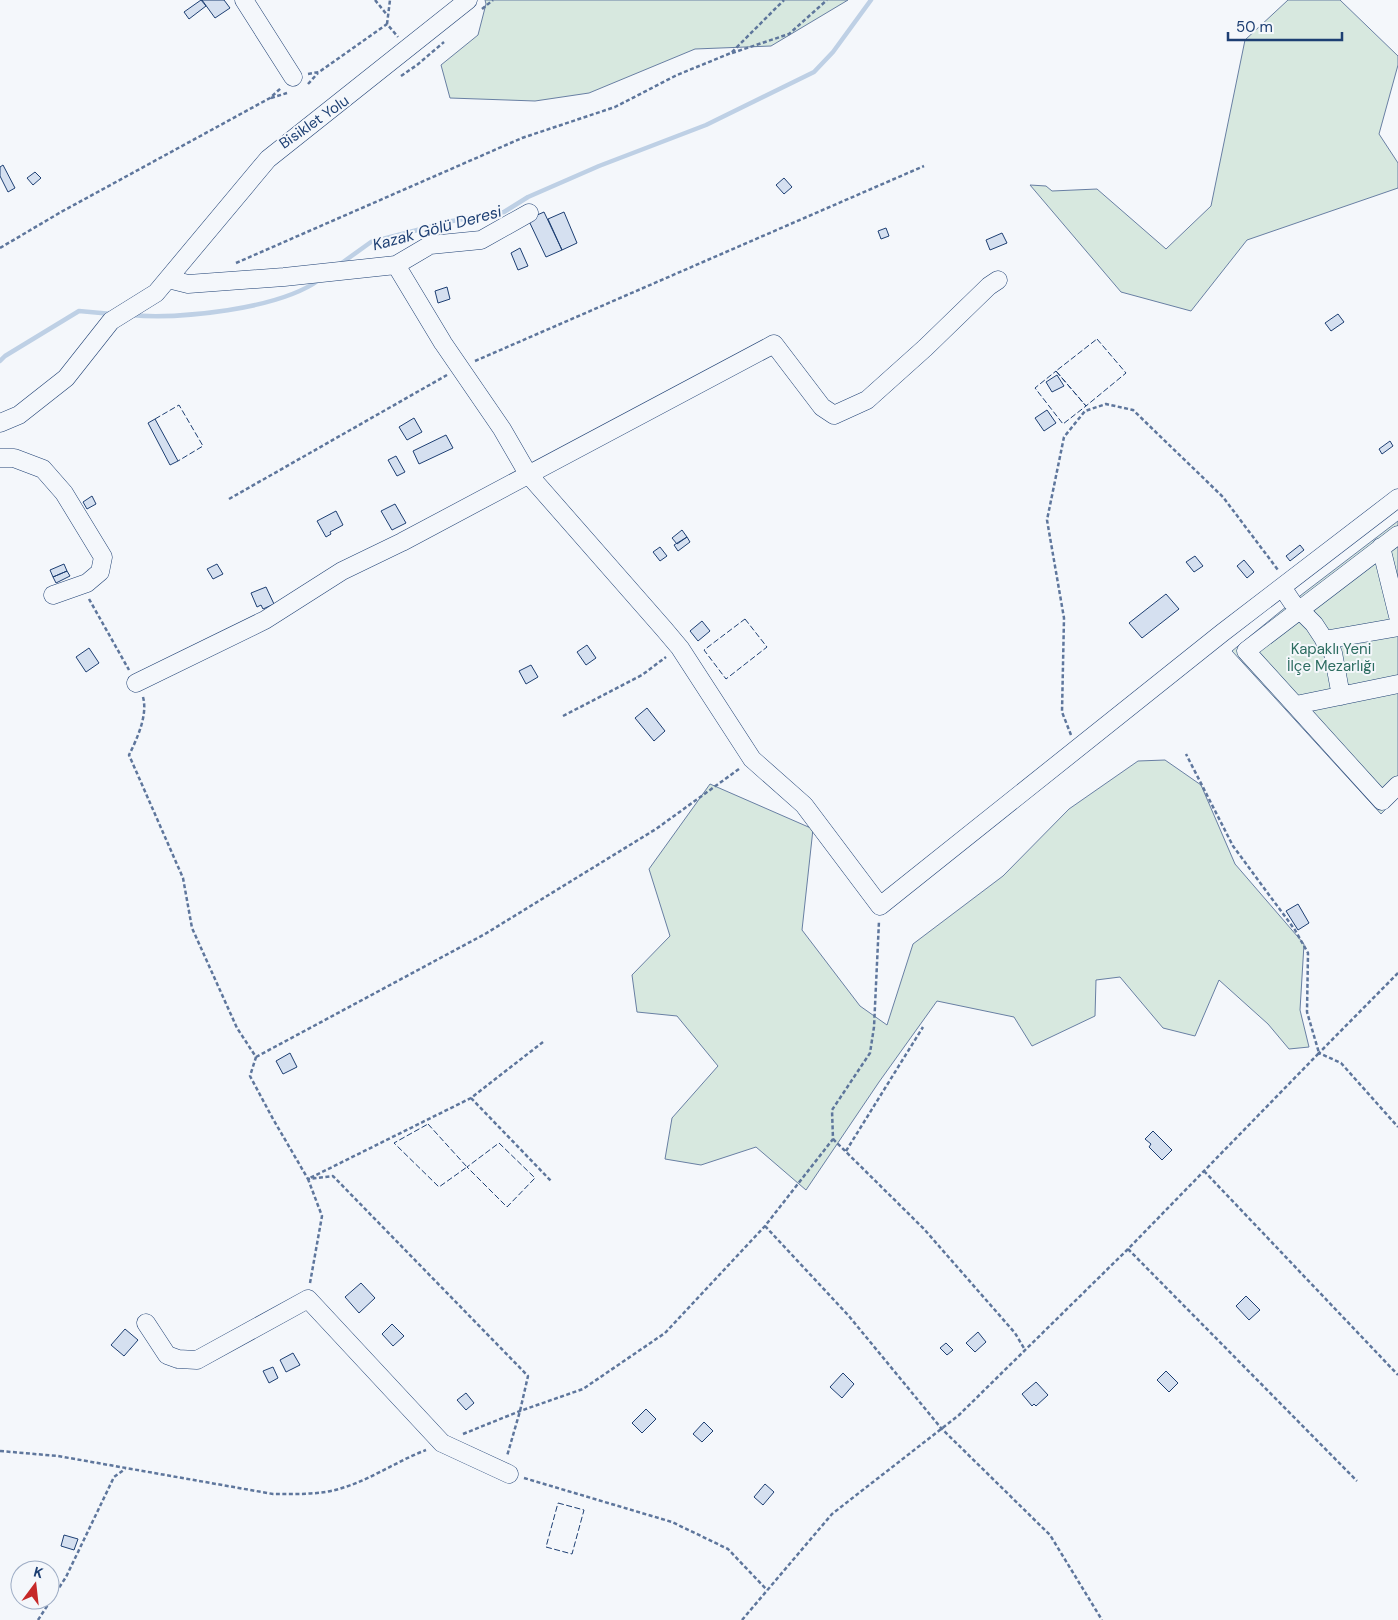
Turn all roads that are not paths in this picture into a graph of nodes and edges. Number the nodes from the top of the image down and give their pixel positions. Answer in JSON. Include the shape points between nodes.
{"nodes":[{"id":1,"x":244,"y":0,"type":"edge"},
{"id":2,"x":473,"y":6,"type":"edge"},
{"id":3,"x":293,"y":78,"type":"road end"},
{"id":4,"x":529,"y":213,"type":"dead end"},
{"id":5,"x":396,"y":265,"type":"junction"},
{"id":6,"x":168,"y":279,"type":"junction"},
{"id":7,"x":998,"y":280,"type":"dead end"},
{"id":8,"x":0,"y":423,"type":"edge"},
{"id":9,"x":0,"y":458,"type":"edge"},
{"id":10,"x":528,"y":474,"type":"junction"},
{"id":11,"x":1398,"y":498,"type":"edge"},
{"id":12,"x":1398,"y":535,"type":"edge"},
{"id":13,"x":1381,"y":547,"type":"junction"},
{"id":14,"x":1285,"y":585,"type":"junction"},
{"id":15,"x":53,"y":595,"type":"dead end"},
{"id":16,"x":1397,"y":608,"type":"edge"},
{"id":17,"x":1300,"y":610,"type":"junction"},
{"id":18,"x":1398,"y":627,"type":"edge"},
{"id":19,"x":1324,"y":640,"type":"junction"},
{"id":20,"x":136,"y":683,"type":"road end"},
{"id":21,"x":1398,"y":684,"type":"edge"},
{"id":22,"x":1342,"y":696,"type":"junction"},
{"id":23,"x":1296,"y":706,"type":"junction"},
{"id":24,"x":1398,"y":785,"type":"edge"},
{"id":25,"x":146,"y":1323,"type":"dead end"},
{"id":26,"x":509,"y":1474,"type":"road end"}],
"edges":[{"from":1,"to":3,"type":"street"},
{"from":2,"to":6,"type":"street","via":[[407,48],[268,159]]},
{"from":4,"to":5,"type":"street","via":[[481,240],[430,245]]},
{"from":5,"to":6,"type":"street","via":[[188,284]]},
{"from":5,"to":10,"type":"street"},
{"from":6,"to":8,"type":"street","via":[[156,293],[111,321],[66,378],[19,415]]},
{"from":7,"to":10,"type":"street","via":[[867,400],[834,415],[822,407],[774,344]]},
{"from":9,"to":15,"type":"street","via":[[14,458],[43,469],[64,493],[103,557],[100,572],[87,583]]},
{"from":10,"to":14,"type":"street","via":[[680,648],[752,759],[804,805],[880,906]]},
{"from":10,"to":20,"type":"street","via":[[402,542],[342,570],[265,620]]},
{"from":11,"to":14,"type":"street"},
{"from":12,"to":13,"type":"street"},
{"from":13,"to":16,"type":"street"},
{"from":13,"to":17,"type":"street"},
{"from":14,"to":17,"type":"street"},
{"from":17,"to":19,"type":"street"},
{"from":17,"to":23,"type":"street","via":[[1246,651]]},
{"from":18,"to":19,"type":"street"},
{"from":19,"to":22,"type":"street","via":[[1333,653]]},
{"from":21,"to":22,"type":"street"},
{"from":22,"to":23,"type":"street"},
{"from":23,"to":24,"type":"street","via":[[1382,801]]},
{"from":25,"to":26,"type":"street","via":[[168,1355],[197,1360],[308,1299],[442,1443]]}]}
